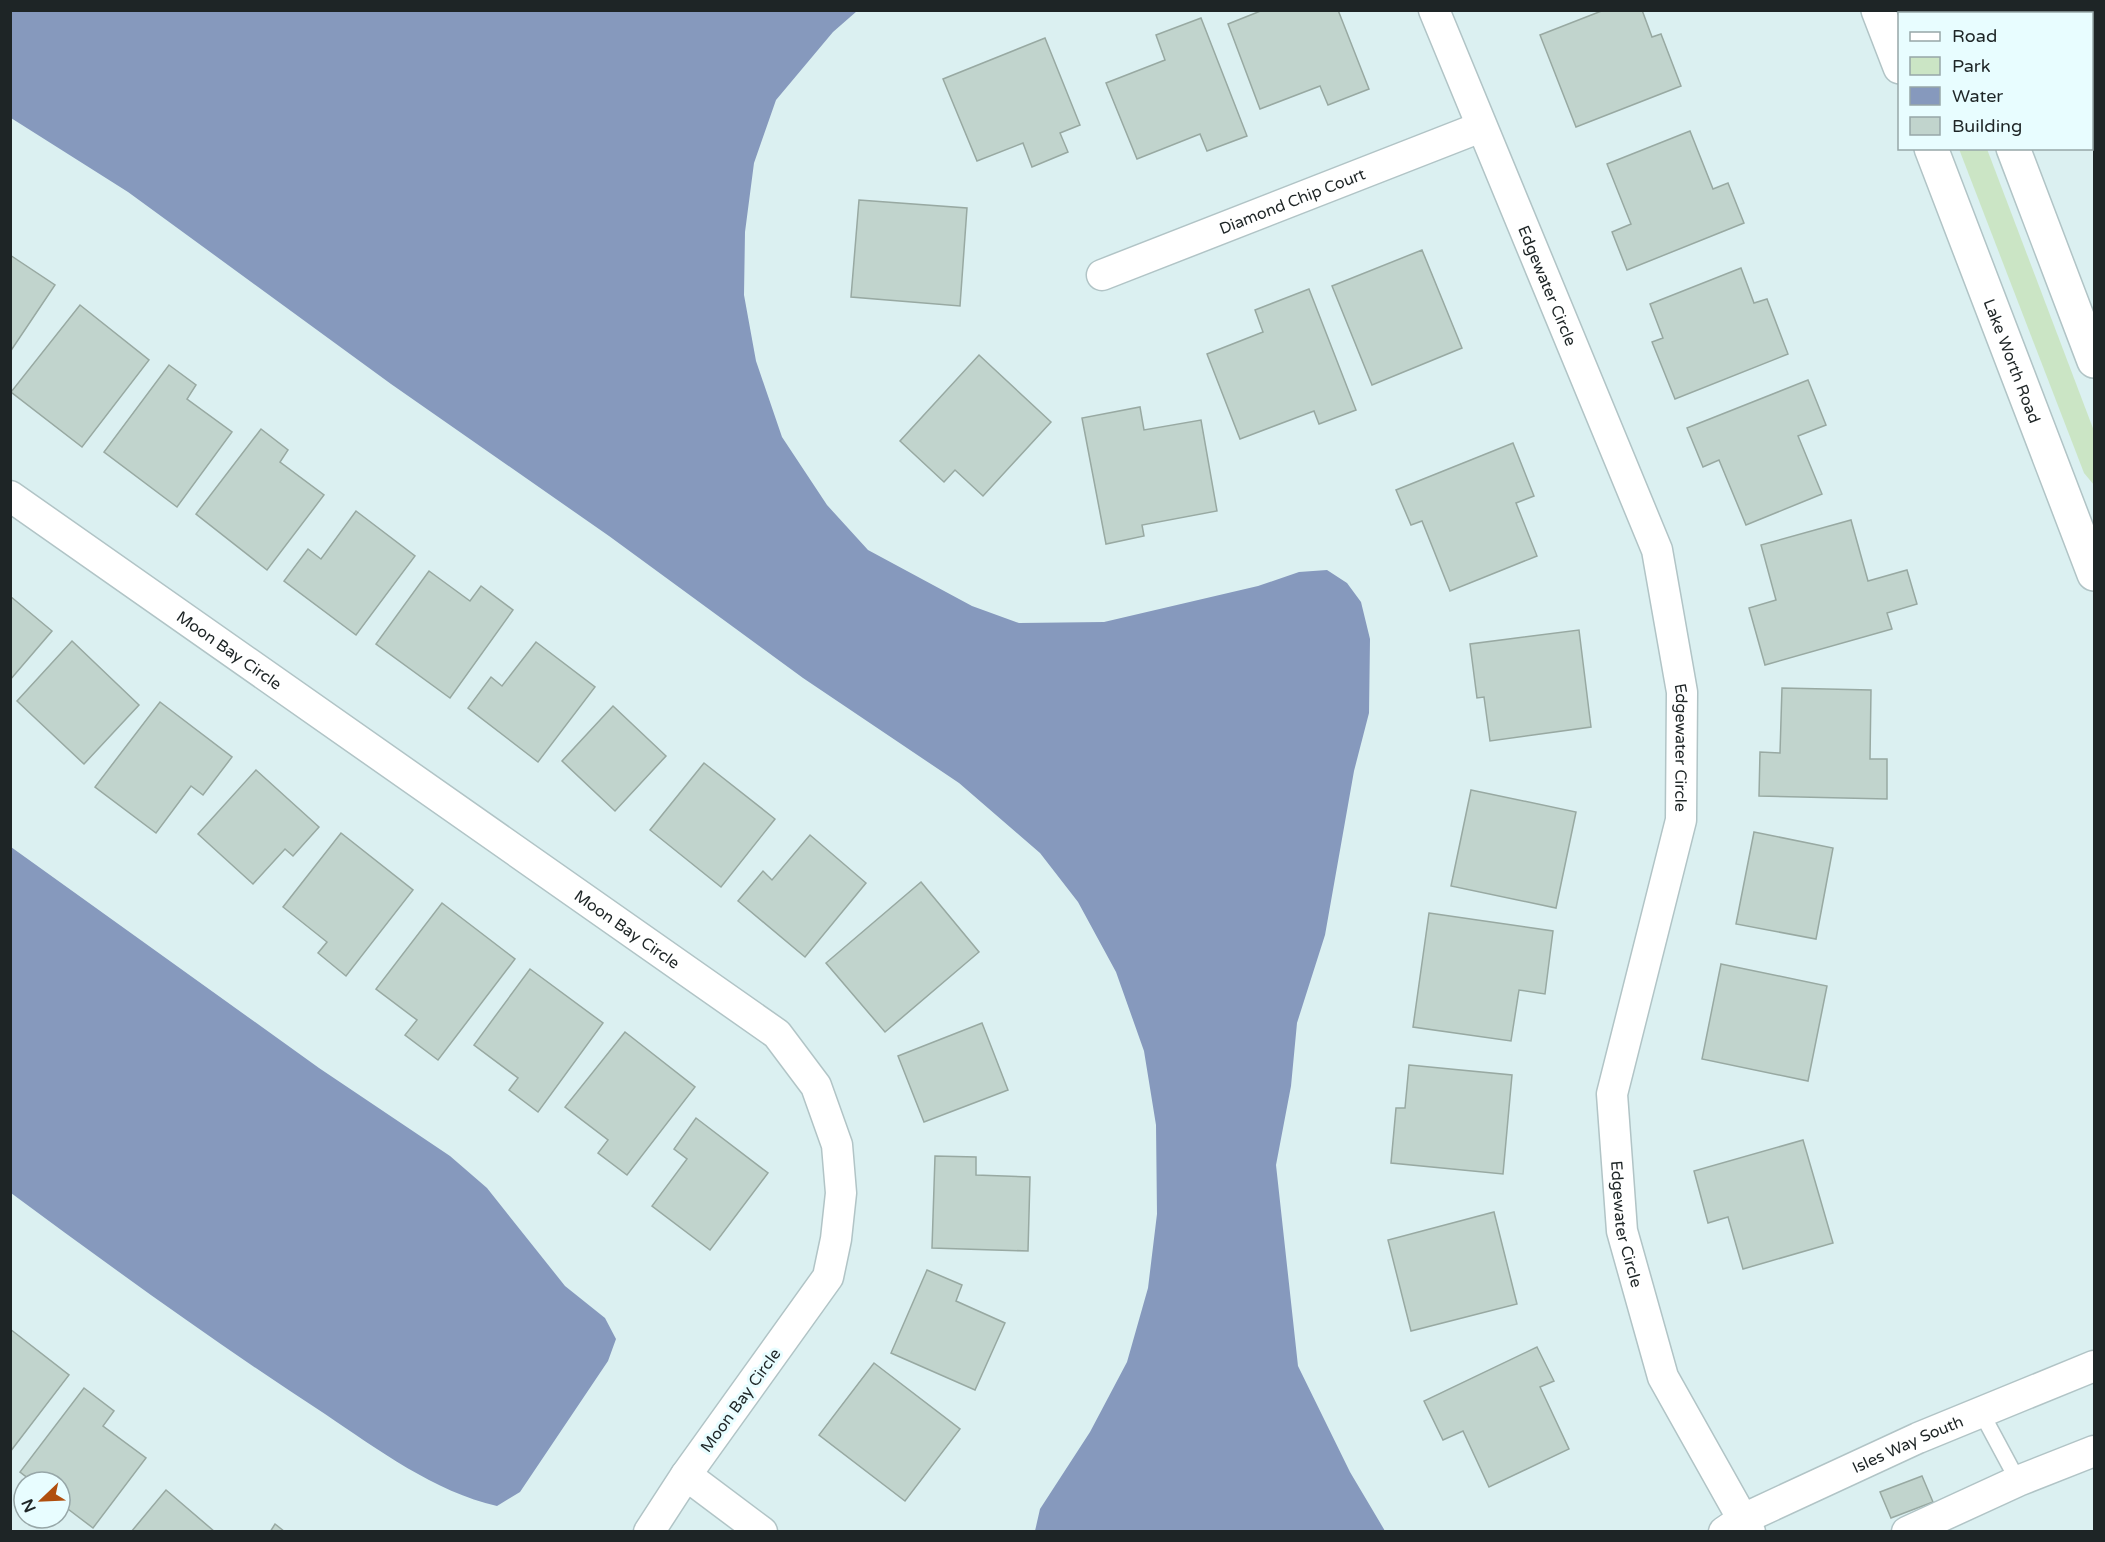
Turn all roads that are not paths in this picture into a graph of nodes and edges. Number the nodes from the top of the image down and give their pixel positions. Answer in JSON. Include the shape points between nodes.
{"nodes":[{"id":1,"x":1434,"y":10,"type":"edge"},
{"id":2,"x":1878,"y":10,"type":"edge"},
{"id":3,"x":1898,"y":64,"type":"edge"},
{"id":4,"x":1481,"y":127,"type":"junction"},
{"id":5,"x":1932,"y":150,"type":"edge"},
{"id":6,"x":2014,"y":150,"type":"edge"},
{"id":7,"x":1102,"y":275,"type":"dead end"},
{"id":8,"x":2094,"y":361,"type":"edge"},
{"id":9,"x":10,"y":496,"type":"edge"},
{"id":10,"x":2094,"y":574,"type":"edge"},
{"id":11,"x":2094,"y":1366,"type":"edge"},
{"id":12,"x":1981,"y":1412,"type":"junction"},
{"id":13,"x":2094,"y":1451,"type":"edge"},
{"id":14,"x":686,"y":1475,"type":"junction"},
{"id":15,"x":2018,"y":1480,"type":"junction"},
{"id":16,"x":1739,"y":1527,"type":"edge"},
{"id":17,"x":657,"y":1529,"type":"edge"},
{"id":18,"x":762,"y":1532,"type":"edge"},
{"id":19,"x":1907,"y":1532,"type":"edge"}],
"edges":[{"from":1,"to":4,"type":"street","name":"Edgewater Circle"},
{"from":2,"to":3,"type":"street"},
{"from":4,"to":7,"type":"street","name":"Diamond Chip Court"},
{"from":4,"to":16,"type":"street","name":"Edgewater Circle","via":[[1657,550],[1682,692],[1681,820],[1612,1094],[1622,1231],[1663,1377]]},
{"from":5,"to":10,"type":"street","name":"Lake Worth Road"},
{"from":6,"to":8,"type":"street"},
{"from":9,"to":14,"type":"street","name":"Moon Bay Circle","via":[[777,1035],[816,1086],[837,1145],[841,1193],[828,1276]]},
{"from":11,"to":12,"type":"street","name":"Isles Way South"},
{"from":12,"to":15,"type":"lane"},
{"from":12,"to":16,"type":"street","name":"Isles Way South","via":[[1873,1457]]},
{"from":13,"to":15,"type":"street"},
{"from":14,"to":17,"type":"street","name":"Moon Bay Circle"},
{"from":14,"to":18,"type":"street"},
{"from":15,"to":19,"type":"street"}]}
